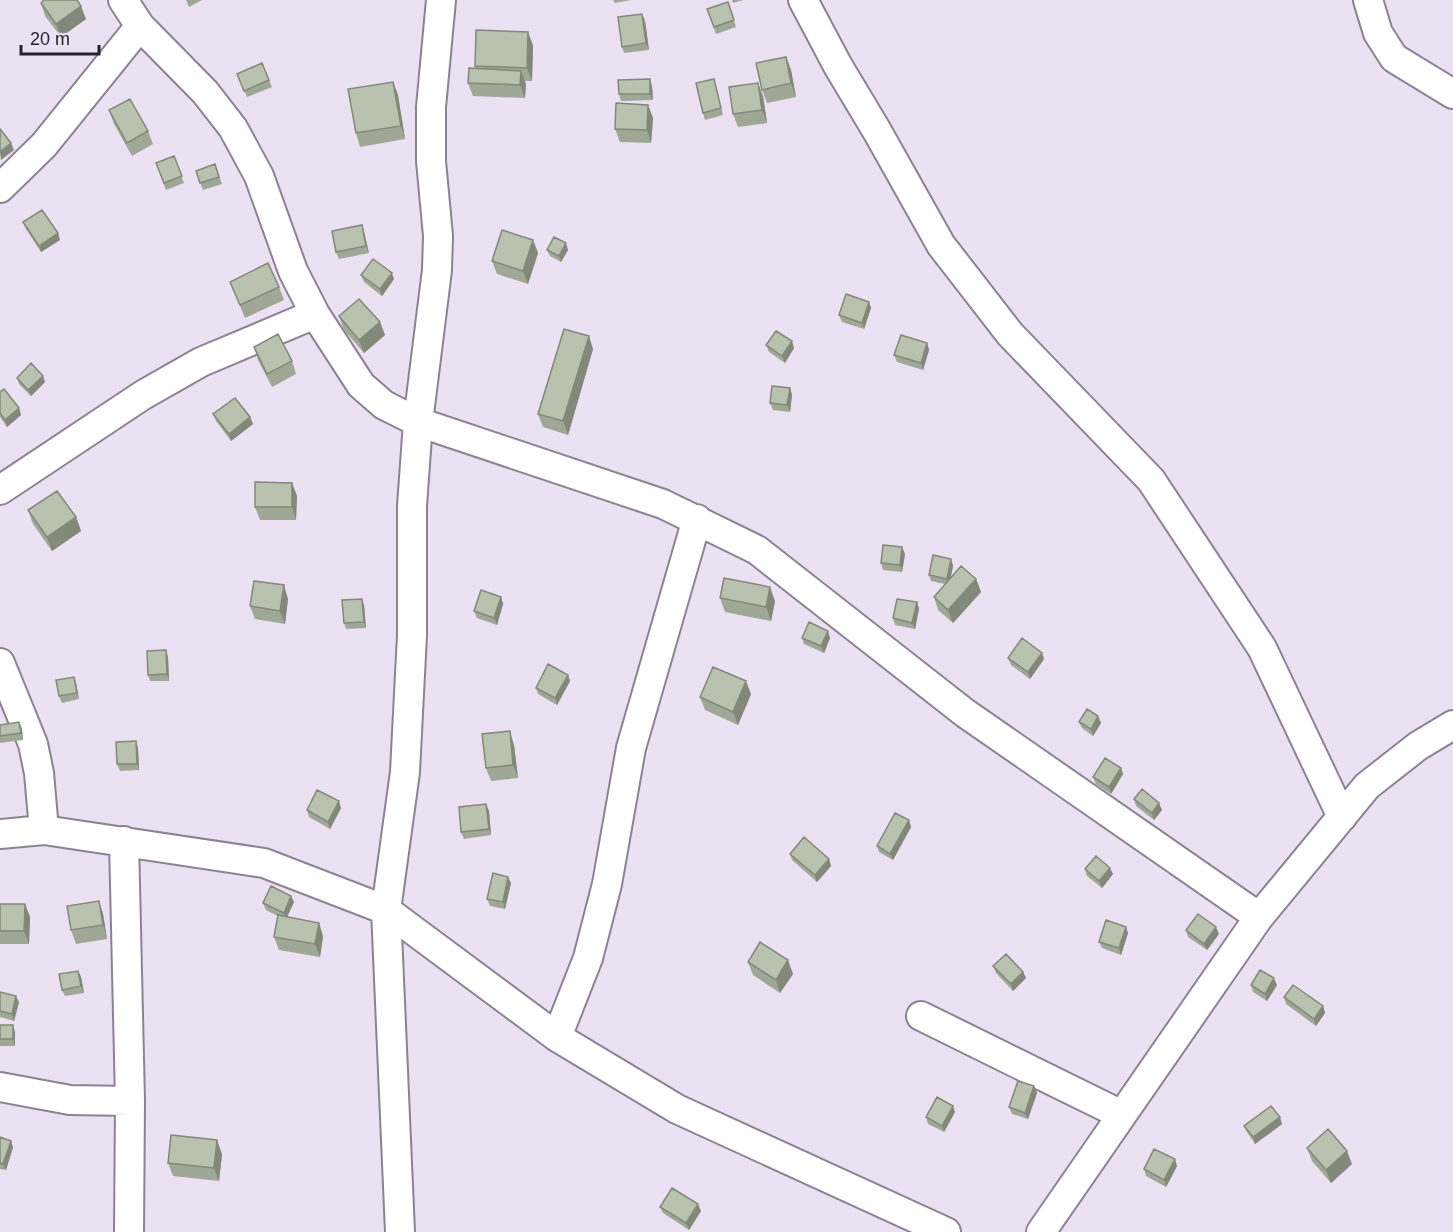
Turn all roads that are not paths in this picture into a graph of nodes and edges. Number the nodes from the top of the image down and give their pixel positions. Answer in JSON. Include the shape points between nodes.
{"nodes":[{"id":1,"x":123,"y":0,"type":"edge"},
{"id":2,"x":441,"y":0,"type":"edge"},
{"id":3,"x":803,"y":0,"type":"edge"},
{"id":4,"x":1368,"y":0,"type":"edge"},
{"id":5,"x":140,"y":26,"type":"junction"},
{"id":6,"x":1453,"y":94,"type":"edge"},
{"id":7,"x":0,"y":188,"type":"edge"},
{"id":8,"x":315,"y":314,"type":"junction"},
{"id":9,"x":418,"y":423,"type":"junction"},
{"id":10,"x":0,"y":490,"type":"edge"},
{"id":11,"x":697,"y":519,"type":"junction"},
{"id":12,"x":0,"y":663,"type":"edge"},
{"id":13,"x":1453,"y":725,"type":"edge"},
{"id":14,"x":1342,"y":816,"type":"junction"},
{"id":15,"x":44,"y":830,"type":"junction"},
{"id":16,"x":0,"y":834,"type":"edge"},
{"id":17,"x":124,"y":841,"type":"junction"},
{"id":18,"x":386,"y":910,"type":"junction"},
{"id":19,"x":1259,"y":917,"type":"junction"},
{"id":20,"x":921,"y":1016,"type":"dead end"},
{"id":21,"x":557,"y":1037,"type":"junction"},
{"id":22,"x":0,"y":1087,"type":"edge"},
{"id":23,"x":130,"y":1101,"type":"junction"},
{"id":24,"x":1122,"y":1115,"type":"junction"},
{"id":25,"x":129,"y":1232,"type":"edge"},
{"id":26,"x":400,"y":1232,"type":"edge"},
{"id":27,"x":946,"y":1232,"type":"edge"},
{"id":28,"x":1041,"y":1232,"type":"edge"}],
"edges":[{"from":1,"to":5,"type":"street"},
{"from":2,"to":9,"type":"street","via":[[431,107],[437,270]]},
{"from":3,"to":14,"type":"street","via":[[941,245],[1010,334],[1158,490],[1262,648]]},
{"from":4,"to":6,"type":"street","via":[[1377,33],[1394,58]]},
{"from":5,"to":7,"type":"street","via":[[44,145]]},
{"from":5,"to":8,"type":"street","via":[[205,92],[233,128],[259,176],[293,271]]},
{"from":8,"to":9,"type":"street","via":[[361,385],[384,405]]},
{"from":8,"to":10,"type":"street","via":[[191,368],[143,395]]},
{"from":9,"to":11,"type":"street","via":[[663,504]]},
{"from":9,"to":18,"type":"street","via":[[405,772]]},
{"from":11,"to":19,"type":"street","via":[[757,550],[965,713]]},
{"from":11,"to":21,"type":"street","via":[[631,748],[607,884],[588,958]]},
{"from":12,"to":15,"type":"street","via":[[33,744]]},
{"from":13,"to":14,"type":"street","via":[[1418,746],[1367,786]]},
{"from":14,"to":19,"type":"street"},
{"from":15,"to":16,"type":"street"},
{"from":15,"to":17,"type":"street"},
{"from":17,"to":18,"type":"street","via":[[264,863]]},
{"from":17,"to":23,"type":"street"},
{"from":18,"to":21,"type":"street"},
{"from":18,"to":26,"type":"street"},
{"from":19,"to":24,"type":"street"},
{"from":20,"to":24,"type":"street"},
{"from":21,"to":27,"type":"street","via":[[676,1109]]},
{"from":22,"to":23,"type":"street","via":[[70,1100]]},
{"from":23,"to":25,"type":"street"},
{"from":24,"to":28,"type":"street"}]}
